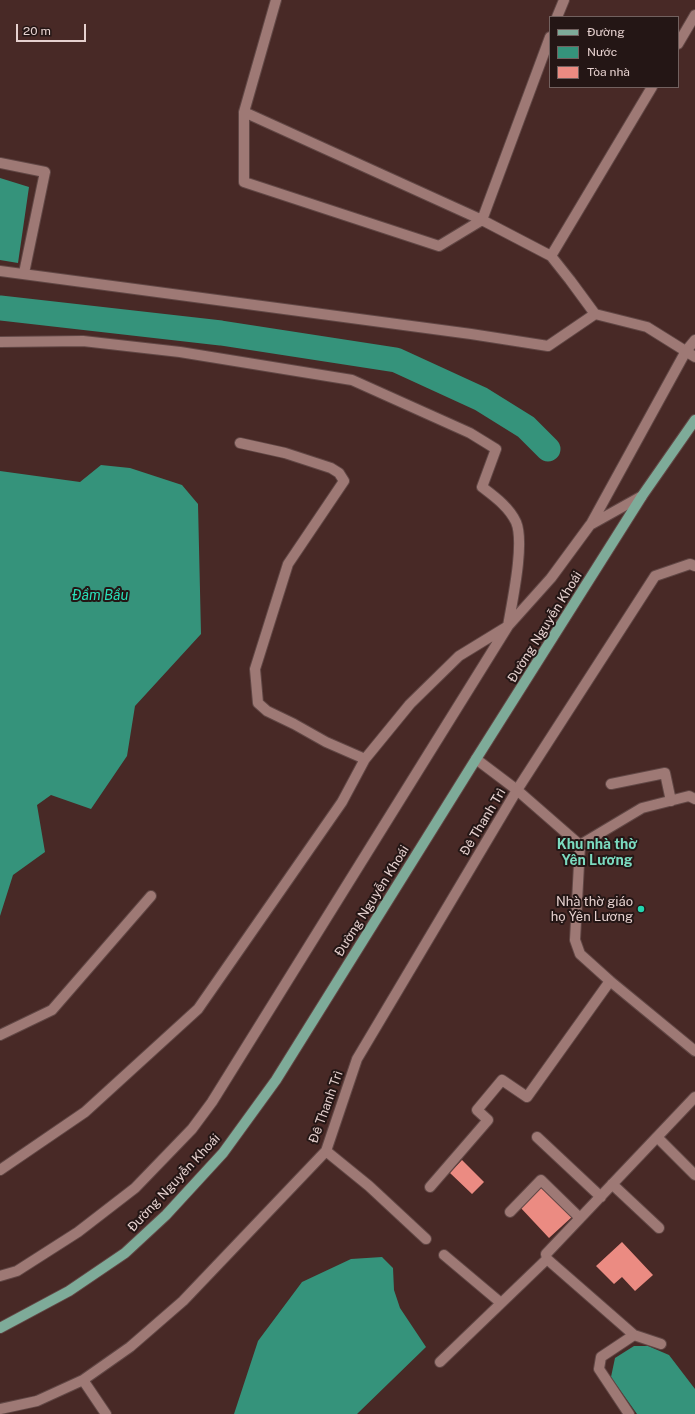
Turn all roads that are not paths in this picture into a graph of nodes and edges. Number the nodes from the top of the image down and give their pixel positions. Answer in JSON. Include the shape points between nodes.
{"nodes":[{"id":1,"x":276,"y":0,"type":"edge"},
{"id":2,"x":564,"y":0,"type":"edge"},
{"id":3,"x":695,"y":15,"type":"edge"},
{"id":4,"x":557,"y":16,"type":"edge"},
{"id":5,"x":549,"y":40,"type":"edge"},
{"id":6,"x":679,"y":42,"type":"edge"},
{"id":7,"x":651,"y":88,"type":"edge"},
{"id":8,"x":244,"y":112,"type":"junction"},
{"id":9,"x":0,"y":163,"type":"edge"},
{"id":10,"x":482,"y":220,"type":"junction"},
{"id":11,"x":551,"y":256,"type":"junction"},
{"id":12,"x":0,"y":271,"type":"edge"},
{"id":13,"x":24,"y":274,"type":"junction"},
{"id":14,"x":595,"y":314,"type":"junction"},
{"id":15,"x":695,"y":340,"type":"edge"},
{"id":16,"x":0,"y":342,"type":"edge"},
{"id":17,"x":691,"y":354,"type":"edge"},
{"id":18,"x":695,"y":420,"type":"edge"},
{"id":19,"x":240,"y":444,"type":"dead end"},
{"id":20,"x":642,"y":496,"type":"junction"},
{"id":21,"x":590,"y":525,"type":"junction"},
{"id":22,"x":695,"y":566,"type":"edge"},
{"id":23,"x":508,"y":626,"type":"junction"},
{"id":24,"x":365,"y":759,"type":"junction"},
{"id":25,"x":476,"y":759,"type":"junction"},
{"id":26,"x":611,"y":784,"type":"dead end"},
{"id":27,"x":516,"y":790,"type":"junction"},
{"id":28,"x":695,"y":799,"type":"edge"},
{"id":29,"x":671,"y":801,"type":"junction"},
{"id":30,"x":580,"y":845,"type":"junction"},
{"id":31,"x":151,"y":896,"type":"dead end"},
{"id":32,"x":610,"y":981,"type":"junction"},
{"id":33,"x":0,"y":1035,"type":"edge"},
{"id":34,"x":695,"y":1051,"type":"edge"},
{"id":35,"x":695,"y":1097,"type":"edge"},
{"id":36,"x":537,"y":1137,"type":"dead end"},
{"id":37,"x":657,"y":1137,"type":"junction"},
{"id":38,"x":326,"y":1151,"type":"junction"},
{"id":39,"x":0,"y":1170,"type":"edge"},
{"id":40,"x":695,"y":1175,"type":"edge"},
{"id":41,"x":612,"y":1184,"type":"junction"},
{"id":42,"x":430,"y":1187,"type":"dead end"},
{"id":43,"x":601,"y":1197,"type":"junction"},
{"id":44,"x":510,"y":1212,"type":"dead end"},
{"id":45,"x":580,"y":1218,"type":"junction"},
{"id":46,"x":659,"y":1228,"type":"dead end"},
{"id":47,"x":426,"y":1239,"type":"dead end"},
{"id":48,"x":444,"y":1255,"type":"dead end"},
{"id":49,"x":547,"y":1259,"type":"junction"},
{"id":50,"x":0,"y":1276,"type":"edge"},
{"id":51,"x":501,"y":1303,"type":"junction"},
{"id":52,"x":0,"y":1328,"type":"edge"},
{"id":53,"x":634,"y":1335,"type":"junction"},
{"id":54,"x":661,"y":1344,"type":"dead end"},
{"id":55,"x":440,"y":1362,"type":"dead end"},
{"id":56,"x":83,"y":1380,"type":"junction"},
{"id":57,"x":0,"y":1409,"type":"edge"},
{"id":58,"x":106,"y":1414,"type":"edge"},
{"id":59,"x":630,"y":1414,"type":"edge"}],
"edges":[{"from":1,"to":8,"type":"street"},
{"from":2,"to":4,"type":"street"},
{"from":3,"to":6,"type":"street"},
{"from":5,"to":10,"type":"street"},
{"from":7,"to":11,"type":"street"},
{"from":8,"to":10,"type":"street"},
{"from":8,"to":10,"type":"street","via":[[244,182],[439,246]]},
{"from":9,"to":13,"type":"street","via":[[45,172]]},
{"from":10,"to":11,"type":"street"},
{"from":11,"to":14,"type":"street"},
{"from":12,"to":13,"type":"street"},
{"from":13,"to":14,"type":"street","via":[[548,346]]},
{"from":14,"to":17,"type":"street","via":[[647,327]]},
{"from":15,"to":17,"type":"street"},
{"from":16,"to":23,"type":"street","via":[[83,341],[180,352],[352,380],[470,433],[496,448],[482,487],[501,501],[516,523],[520,554]]},
{"from":17,"to":21,"type":"street"},
{"from":18,"to":20,"type":"main road","name":"Đường Nguyễn Khoái"},
{"from":19,"to":24,"type":"street","via":[[285,453],[331,468],[339,473],[344,481],[288,564],[256,669],[256,692],[258,703],[267,711]]},
{"from":20,"to":21,"type":"street"},
{"from":20,"to":25,"type":"main road","name":"Đường Nguyễn Khoái"},
{"from":21,"to":23,"type":"street","via":[[551,578]]},
{"from":22,"to":27,"type":"street","name":"Đê Thanh Trì","via":[[690,564],[655,576]]},
{"from":23,"to":24,"type":"street","via":[[459,656],[410,704]]},
{"from":23,"to":50,"type":"street","via":[[212,1102],[192,1129],[135,1188],[84,1227],[18,1271]]},
{"from":24,"to":39,"type":"street","via":[[342,802],[198,1009],[85,1112]]},
{"from":25,"to":27,"type":"street"},
{"from":25,"to":52,"type":"main road","name":"Đường Nguyễn Khoái","via":[[276,1080],[222,1153],[166,1215],[125,1253],[69,1291]]},
{"from":26,"to":29,"type":"street","via":[[665,773]]},
{"from":27,"to":30,"type":"street"},
{"from":27,"to":38,"type":"street","name":"Đê Thanh Trì","via":[[357,1059]]},
{"from":28,"to":29,"type":"street","via":[[689,796]]},
{"from":29,"to":30,"type":"street","via":[[642,808]]},
{"from":30,"to":32,"type":"street","via":[[576,940],[580,954]]},
{"from":31,"to":33,"type":"street","via":[[52,1010]]},
{"from":32,"to":34,"type":"street"},
{"from":32,"to":42,"type":"street","via":[[527,1097],[502,1080],[477,1110],[488,1120]]},
{"from":35,"to":37,"type":"street"},
{"from":36,"to":43,"type":"street"},
{"from":37,"to":40,"type":"street"},
{"from":37,"to":41,"type":"street"},
{"from":38,"to":47,"type":"street","via":[[369,1186]]},
{"from":38,"to":56,"type":"street","name":"Đê Thanh Trì","via":[[183,1301],[130,1347]]},
{"from":41,"to":43,"type":"street"},
{"from":41,"to":46,"type":"street"},
{"from":43,"to":45,"type":"street"},
{"from":44,"to":45,"type":"street","via":[[541,1180]]},
{"from":45,"to":49,"type":"street","via":[[546,1254]]},
{"from":48,"to":51,"type":"street"},
{"from":49,"to":51,"type":"street"},
{"from":49,"to":53,"type":"street"},
{"from":51,"to":55,"type":"street"},
{"from":53,"to":54,"type":"street"},
{"from":53,"to":59,"type":"street","via":[[601,1357],[598,1369]]},
{"from":56,"to":57,"type":"street","name":"Đê Thanh Trì","via":[[36,1401]]},
{"from":56,"to":58,"type":"street"}]}
